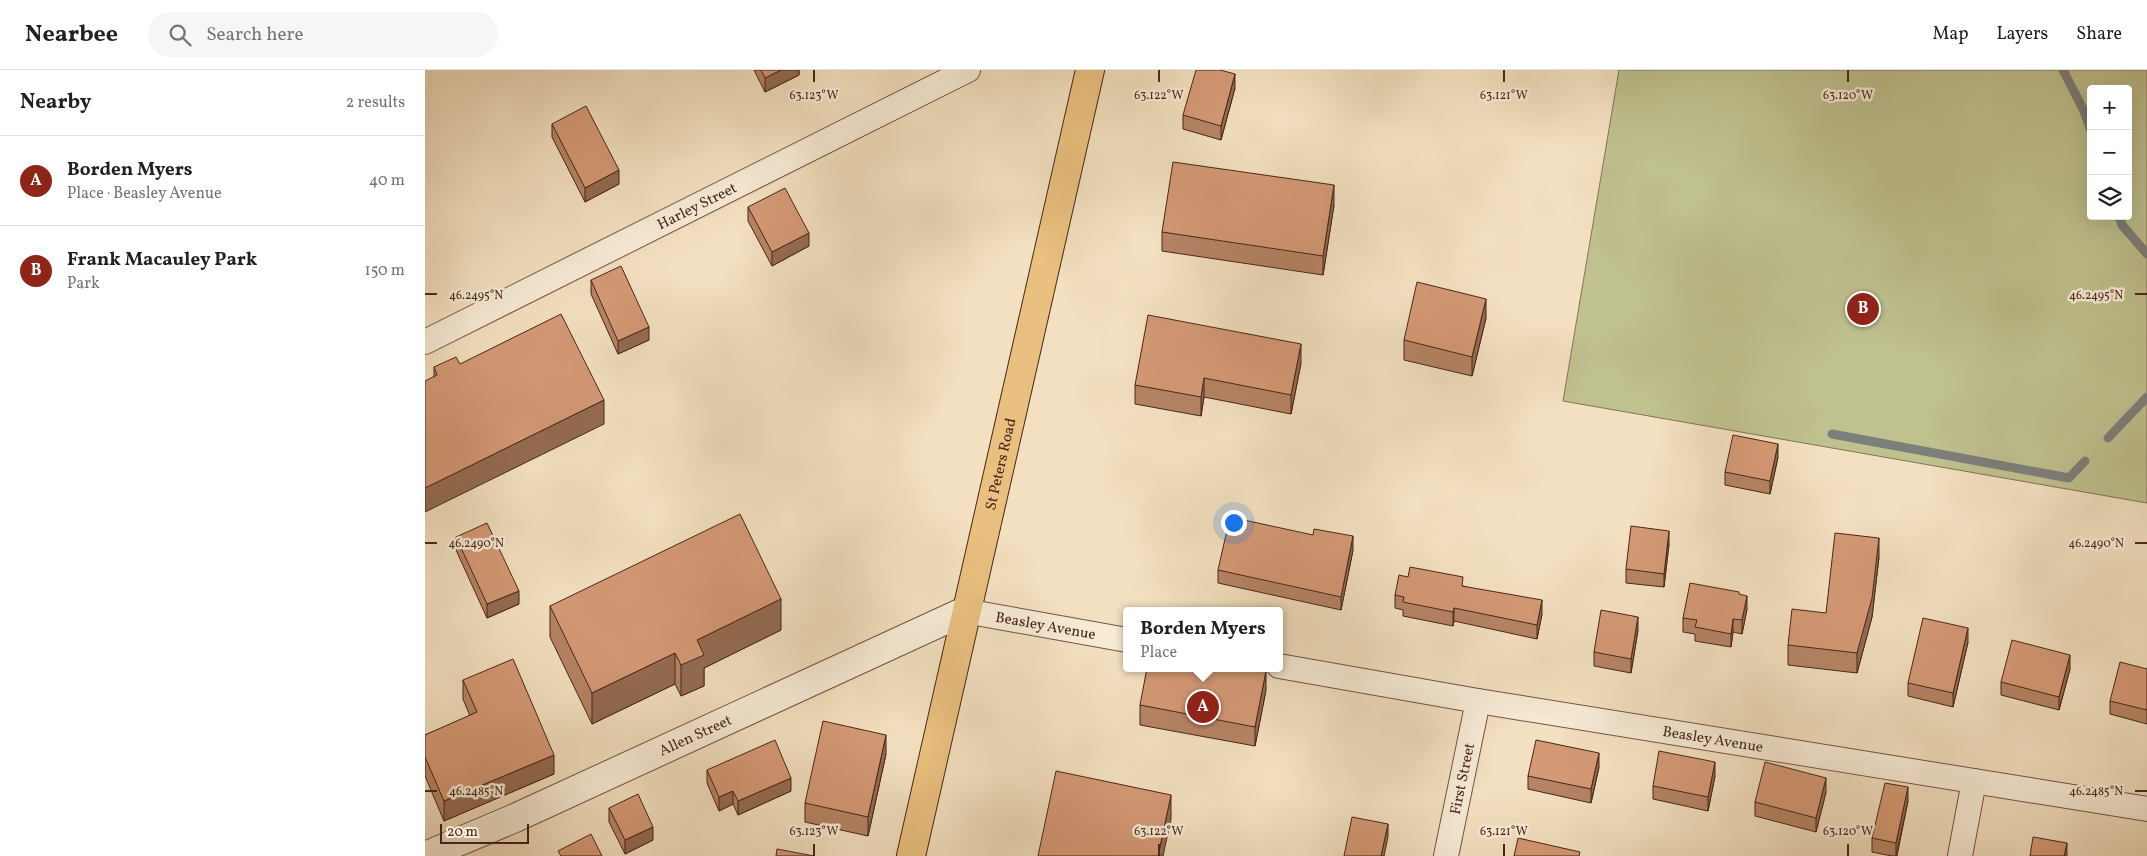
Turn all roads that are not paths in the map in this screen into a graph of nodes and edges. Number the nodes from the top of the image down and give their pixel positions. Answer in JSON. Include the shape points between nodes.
{"nodes":[{"id":1,"x":969,"y":70,"type":"edge"},
{"id":2,"x":1090,"y":70,"type":"edge"},
{"id":3,"x":425,"y":342,"type":"edge"},
{"id":4,"x":965,"y":611,"type":"junction"},
{"id":5,"x":1123,"y":639,"type":"edge"},
{"id":6,"x":1283,"y":667,"type":"edge"},
{"id":7,"x":1478,"y":701,"type":"junction"},
{"id":8,"x":1974,"y":781,"type":"junction"},
{"id":9,"x":2147,"y":810,"type":"edge"},
{"id":10,"x":425,"y":856,"type":"edge"},
{"id":11,"x":911,"y":856,"type":"edge"},
{"id":12,"x":1446,"y":856,"type":"edge"},
{"id":13,"x":1960,"y":856,"type":"edge"}],
"edges":[{"from":1,"to":3,"type":"street","name":"Harley Street"},
{"from":2,"to":4,"type":"main road","name":"St Peters Road"},
{"from":4,"to":5,"type":"street","name":"Beasley Avenue"},
{"from":4,"to":10,"type":"street","name":"Allen Street","via":[[524,814]]},
{"from":4,"to":11,"type":"main road","name":"St Peters Road"},
{"from":6,"to":7,"type":"street","name":"Beasley Avenue"},
{"from":7,"to":8,"type":"street","name":"Beasley Avenue"},
{"from":7,"to":12,"type":"street","name":"First Street"},
{"from":8,"to":9,"type":"street","name":"Beasley Avenue"},
{"from":8,"to":13,"type":"street"}]}
